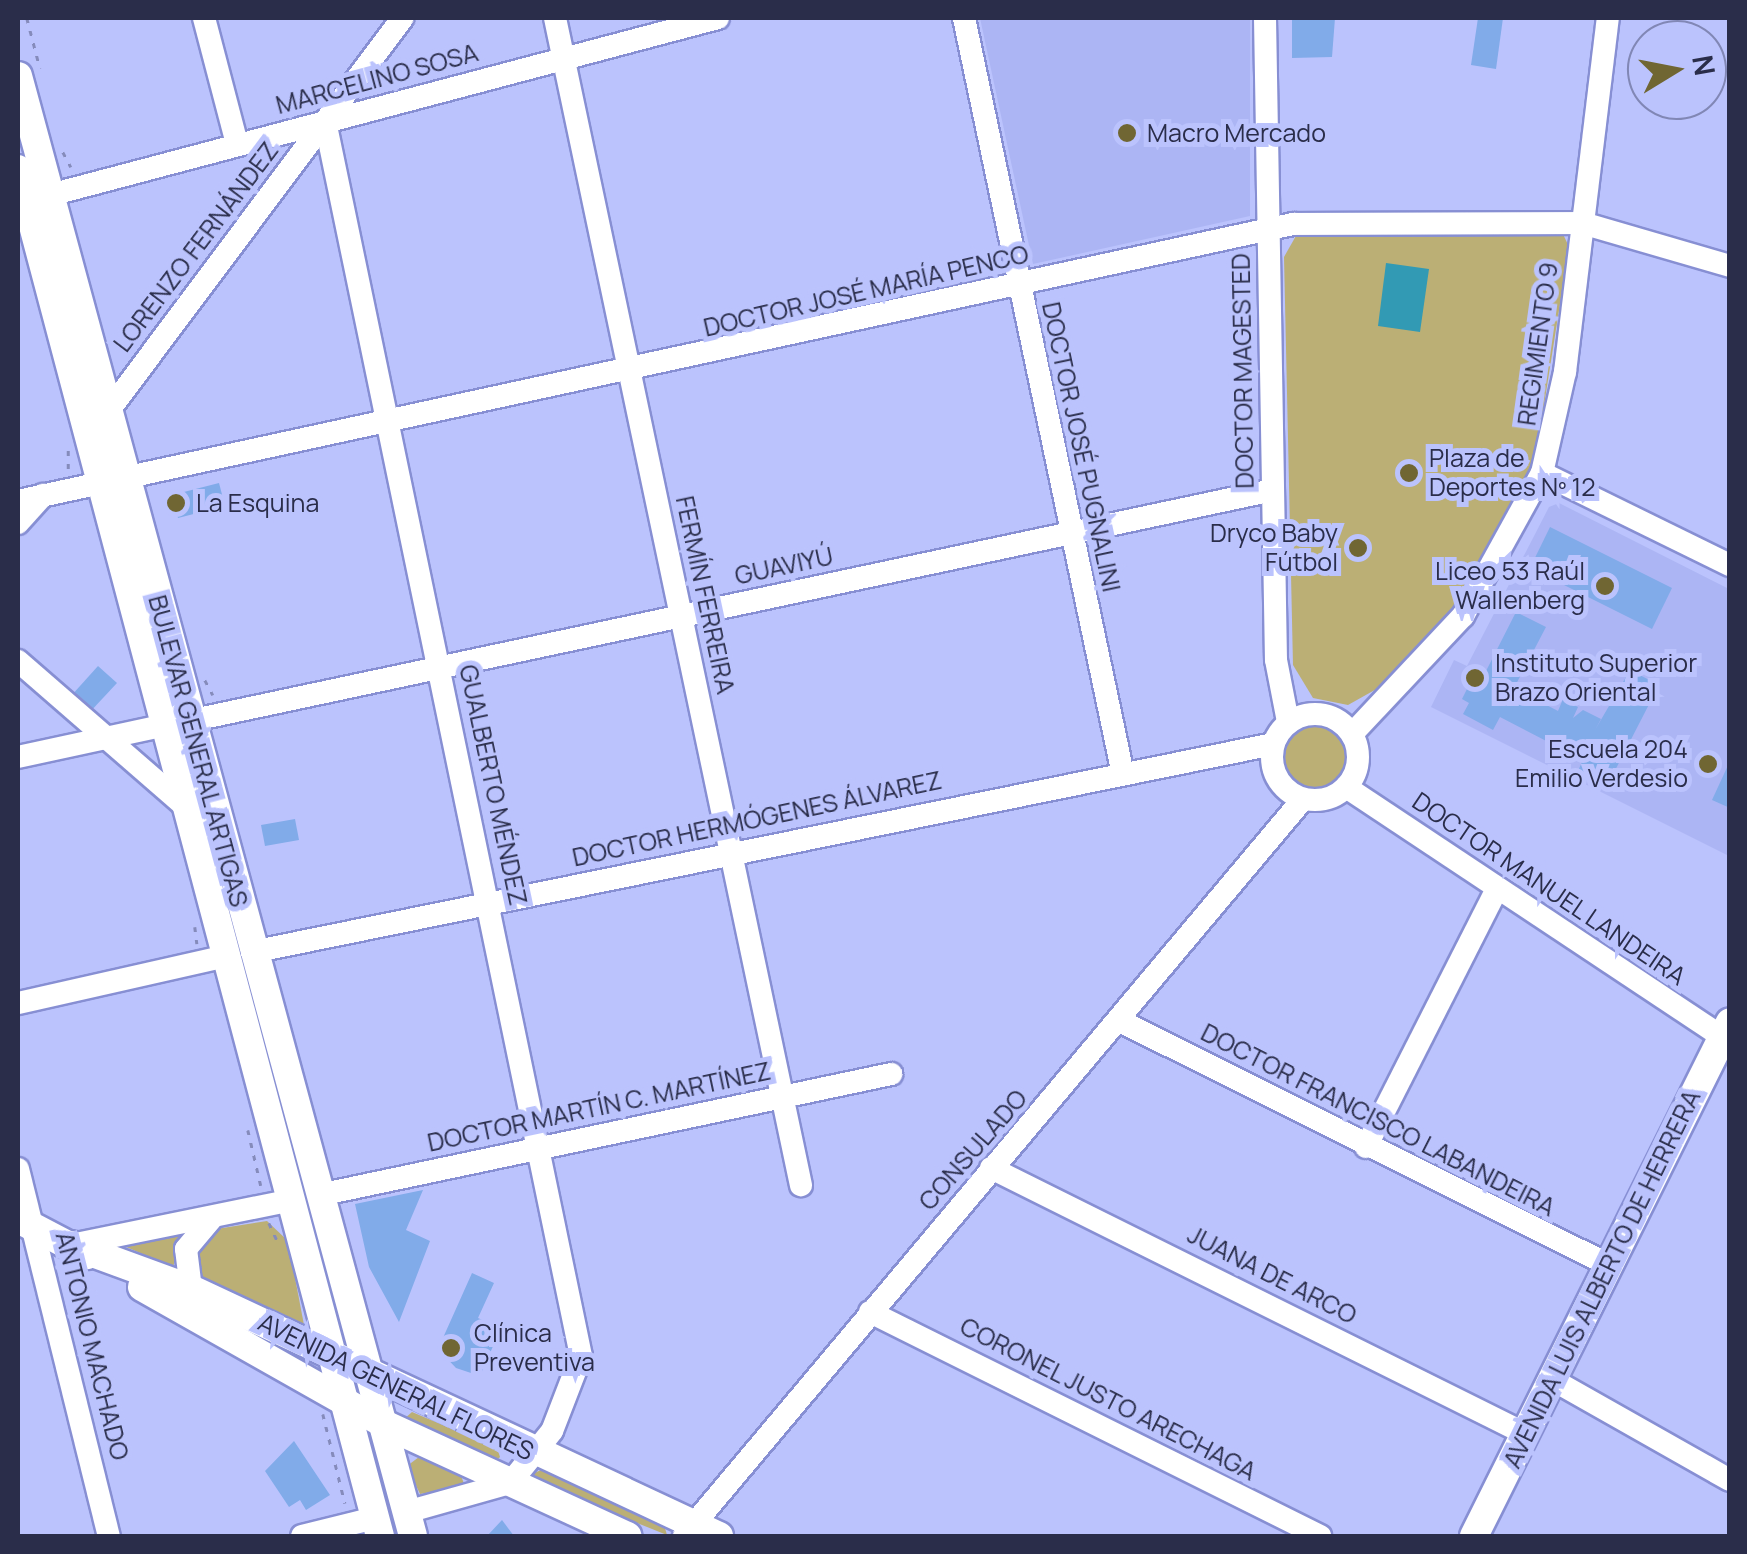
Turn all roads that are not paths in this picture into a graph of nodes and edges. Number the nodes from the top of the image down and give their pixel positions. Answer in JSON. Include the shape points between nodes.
{"nodes":[{"id":1,"x":204,"y":18,"type":"edge"},
{"id":2,"x":402,"y":18,"type":"edge"},
{"id":3,"x":555,"y":18,"type":"edge"},
{"id":4,"x":718,"y":18,"type":"edge"},
{"id":5,"x":964,"y":18,"type":"edge"},
{"id":6,"x":1265,"y":18,"type":"edge"},
{"id":7,"x":1608,"y":18,"type":"edge"},
{"id":8,"x":564,"y":59,"type":"junction"},
{"id":9,"x":18,"y":76,"type":"edge"},
{"id":10,"x":325,"y":121,"type":"junction"},
{"id":11,"x":237,"y":144,"type":"junction"},
{"id":12,"x":18,"y":168,"type":"edge"},
{"id":13,"x":31,"y":200,"type":"edge"},
{"id":14,"x":1582,"y":223,"type":"junction"},
{"id":15,"x":1268,"y":228,"type":"junction"},
{"id":16,"x":1730,"y":266,"type":"edge"},
{"id":17,"x":1019,"y":285,"type":"junction"},
{"id":18,"x":630,"y":372,"type":"junction"},
{"id":19,"x":107,"y":413,"type":"junction"},
{"id":20,"x":389,"y":424,"type":"junction"},
{"id":21,"x":1542,"y":473,"type":"junction"},
{"id":22,"x":112,"y":480,"type":"junction"},
{"id":23,"x":1273,"y":490,"type":"junction"},
{"id":24,"x":42,"y":495,"type":"junction"},
{"id":25,"x":18,"y":501,"type":"edge"},
{"id":26,"x":18,"y":523,"type":"edge"},
{"id":27,"x":1071,"y":533,"type":"junction"},
{"id":28,"x":1730,"y":566,"type":"edge"},
{"id":29,"x":682,"y":616,"type":"junction"},
{"id":30,"x":18,"y":661,"type":"edge"},
{"id":31,"x":440,"y":667,"type":"junction"},
{"id":32,"x":1288,"y":722,"type":"junction"},
{"id":33,"x":177,"y":723,"type":"junction"},
{"id":34,"x":1352,"y":734,"type":"junction"},
{"id":35,"x":104,"y":739,"type":"junction"},
{"id":36,"x":1273,"y":744,"type":"junction"},
{"id":37,"x":18,"y":757,"type":"edge"},
{"id":38,"x":1122,"y":770,"type":"junction"},
{"id":39,"x":1346,"y":787,"type":"junction"},
{"id":40,"x":1303,"y":799,"type":"junction"},
{"id":41,"x":188,"y":808,"type":"junction"},
{"id":42,"x":732,"y":852,"type":"junction"},
{"id":43,"x":1496,"y":888,"type":"junction"},
{"id":44,"x":490,"y":904,"type":"junction"},
{"id":45,"x":240,"y":954,"type":"junction"},
{"id":46,"x":18,"y":1003,"type":"edge"},
{"id":47,"x":1122,"y":1022,"type":"junction"},
{"id":48,"x":1727,"y":1033,"type":"edge"},
{"id":49,"x":891,"y":1074,"type":"dead end"},
{"id":50,"x":783,"y":1097,"type":"junction"},
{"id":51,"x":540,"y":1147,"type":"junction"},
{"id":52,"x":1366,"y":1147,"type":"junction"},
{"id":53,"x":991,"y":1168,"type":"junction"},
{"id":54,"x":18,"y":1169,"type":"edge"},
{"id":55,"x":801,"y":1185,"type":"dead end"},
{"id":56,"x":319,"y":1195,"type":"junction"},
{"id":57,"x":288,"y":1201,"type":"junction"},
{"id":58,"x":215,"y":1216,"type":"junction"},
{"id":59,"x":26,"y":1224,"type":"edge"},
{"id":60,"x":72,"y":1245,"type":"junction"},
{"id":61,"x":18,"y":1250,"type":"edge"},
{"id":62,"x":1611,"y":1266,"type":"junction"},
{"id":63,"x":191,"y":1289,"type":"junction"},
{"id":64,"x":870,"y":1312,"type":"junction"},
{"id":65,"x":349,"y":1364,"type":"junction"},
{"id":66,"x":1553,"y":1380,"type":"junction"},
{"id":67,"x":363,"y":1413,"type":"junction"},
{"id":68,"x":1526,"y":1434,"type":"junction"},
{"id":69,"x":537,"y":1454,"type":"junction"},
{"id":70,"x":1730,"y":1480,"type":"edge"},
{"id":71,"x":510,"y":1483,"type":"junction"},
{"id":72,"x":378,"y":1527,"type":"edge"},
{"id":73,"x":410,"y":1528,"type":"edge"},
{"id":74,"x":687,"y":1530,"type":"edge"},
{"id":75,"x":110,"y":1536,"type":"edge"},
{"id":76,"x":302,"y":1536,"type":"edge"},
{"id":77,"x":628,"y":1536,"type":"edge"},
{"id":78,"x":718,"y":1536,"type":"edge"},
{"id":79,"x":1320,"y":1536,"type":"edge"},
{"id":80,"x":1474,"y":1536,"type":"edge"}],
"edges":[{"from":1,"to":11,"type":"street"},
{"from":2,"to":10,"type":"street","name":"LORENZO FERNÁNDEZ"},
{"from":3,"to":8,"type":"street","name":"FERMÍN FERREIRA"},
{"from":4,"to":8,"type":"street","name":"MARCELINO SOSA"},
{"from":5,"to":17,"type":"street","name":"DOCTOR JOSÉ PUGNALINI"},
{"from":6,"to":15,"type":"street","name":"DOCTOR MAGESTED"},
{"from":7,"to":14,"type":"street","name":"REGIMIENTO 9"},
{"from":8,"to":10,"type":"street","name":"MARCELINO SOSA"},
{"from":8,"to":18,"type":"street","name":"FERMÍN FERREIRA"},
{"from":9,"to":13,"type":"main road","name":"BULEVAR GENERAL ARTIGAS"},
{"from":10,"to":11,"type":"street","name":"MARCELINO SOSA"},
{"from":10,"to":19,"type":"street","name":"LORENZO FERNÁNDEZ"},
{"from":10,"to":20,"type":"street","name":"GUALBERTO MÉNDEZ"},
{"from":11,"to":13,"type":"street","name":"MARCELINO SOSA"},
{"from":12,"to":13,"type":"main road","name":"BULEVAR GENERAL ARTIGAS"},
{"from":13,"to":19,"type":"main road","name":"BULEVAR GENERAL ARTIGAS"},
{"from":13,"to":22,"type":"main road","name":"BULEVAR GENERAL ARTIGAS"},
{"from":14,"to":15,"type":"street","name":"DOCTOR JOSÉ MARÍA PENCO"},
{"from":14,"to":16,"type":"street","name":"DOCTOR JOSÉ MARÍA PENCO"},
{"from":14,"to":21,"type":"street","name":"REGIMIENTO 9","via":[[1565,372]]},
{"from":15,"to":17,"type":"street","name":"DOCTOR JOSÉ MARÍA PENCO"},
{"from":15,"to":23,"type":"street","name":"DOCTOR MAGESTED"},
{"from":17,"to":18,"type":"street","name":"DOCTOR JOSÉ MARÍA PENCO"},
{"from":17,"to":27,"type":"street","name":"DOCTOR JOSÉ PUGNALINI"},
{"from":18,"to":20,"type":"street","name":"DOCTOR JOSÉ MARÍA PENCO"},
{"from":18,"to":29,"type":"street","name":"FERMÍN FERREIRA"},
{"from":19,"to":22,"type":"main road","name":"BULEVAR GENERAL ARTIGAS"},
{"from":20,"to":22,"type":"street","name":"DOCTOR JOSÉ MARÍA PENCO"},
{"from":20,"to":31,"type":"street","name":"GUALBERTO MÉNDEZ"},
{"from":21,"to":28,"type":"street"},
{"from":21,"to":34,"type":"street","name":"REGIMIENTO 9","via":[[1463,616]]},
{"from":22,"to":24,"type":"street","name":"DOCTOR JOSÉ MARÍA PENCO"},
{"from":22,"to":33,"type":"main road","name":"BULEVAR GENERAL ARTIGAS"},
{"from":23,"to":27,"type":"street","name":"GUAVIYÚ"},
{"from":23,"to":32,"type":"street","name":"DOCTOR MAGESTED","via":[[1277,686]]},
{"from":24,"to":25,"type":"street","name":"DOCTOR JOSÉ MARÍA PENCO"},
{"from":24,"to":26,"type":"street"},
{"from":27,"to":29,"type":"street","name":"GUAVIYÚ"},
{"from":27,"to":38,"type":"street","name":"DOCTOR JOSÉ PUGNALINI"},
{"from":29,"to":31,"type":"street","name":"GUAVIYÚ"},
{"from":29,"to":42,"type":"street","name":"FERMÍN FERREIRA"},
{"from":30,"to":35,"type":"street"},
{"from":31,"to":33,"type":"street","name":"GUAVIYÚ"},
{"from":31,"to":44,"type":"street","name":"GUALBERTO MÉNDEZ"},
{"from":32,"to":34,"type":"street","via":[[1318,713]]},
{"from":32,"to":36,"type":"street"},
{"from":33,"to":35,"type":"street","name":"GUAVIYÚ"},
{"from":33,"to":41,"type":"main road","name":"BULEVAR GENERAL ARTIGAS"},
{"from":33,"to":45,"type":"main road","name":"BULEVAR GENERAL ARTIGAS"},
{"from":34,"to":39,"type":"street","via":[[1358,766]]},
{"from":35,"to":37,"type":"street","name":"GUAVIYÚ"},
{"from":35,"to":41,"type":"street"},
{"from":36,"to":38,"type":"street","name":"DOCTOR HERMÓGENES ÁLVAREZ"},
{"from":36,"to":40,"type":"street","via":[[1279,782]]},
{"from":38,"to":42,"type":"street","name":"DOCTOR HERMÓGENES ÁLVAREZ"},
{"from":39,"to":40,"type":"street"},
{"from":39,"to":43,"type":"street","name":"DOCTOR MANUEL LANDEIRA"},
{"from":40,"to":47,"type":"street","name":"CONSULADO"},
{"from":41,"to":45,"type":"main road","name":"BULEVAR GENERAL ARTIGAS"},
{"from":42,"to":44,"type":"street","name":"DOCTOR HERMÓGENES ÁLVAREZ"},
{"from":42,"to":50,"type":"street","name":"FERMÍN FERREIRA"},
{"from":43,"to":48,"type":"street","name":"DOCTOR MANUEL LANDEIRA"},
{"from":43,"to":52,"type":"street"},
{"from":44,"to":45,"type":"street","name":"DOCTOR HERMÓGENES ÁLVAREZ"},
{"from":44,"to":51,"type":"street","name":"GUALBERTO MÉNDEZ"},
{"from":45,"to":46,"type":"street","name":"DOCTOR HERMÓGENES ÁLVAREZ"},
{"from":45,"to":56,"type":"main road","name":"BULEVAR GENERAL ARTIGAS"},
{"from":45,"to":57,"type":"main road","name":"BULEVAR GENERAL ARTIGAS"},
{"from":47,"to":52,"type":"street","name":"DOCTOR FRANCISCO LABANDEIRA"},
{"from":47,"to":53,"type":"street","name":"CONSULADO"},
{"from":48,"to":62,"type":"main road","name":"AVENIDA LUIS ALBERTO DE HERRERA"},
{"from":49,"to":50,"type":"street","name":"DOCTOR MARTÍN C. MARTÍNEZ"},
{"from":50,"to":51,"type":"street","name":"DOCTOR MARTÍN C. MARTÍNEZ"},
{"from":50,"to":55,"type":"street","name":"FERMÍN FERREIRA"},
{"from":51,"to":56,"type":"street","name":"DOCTOR MARTÍN C. MARTÍNEZ"},
{"from":51,"to":69,"type":"street","name":"GUALBERTO MÉNDEZ","via":[[580,1356]]},
{"from":52,"to":62,"type":"street","name":"DOCTOR FRANCISCO LABANDEIRA"},
{"from":53,"to":64,"type":"street","name":"CONSULADO"},
{"from":53,"to":68,"type":"street","name":"JUANA DE ARCO"},
{"from":54,"to":59,"type":"street","name":"ANTONIO MACHADO"},
{"from":56,"to":65,"type":"main road","name":"BULEVAR GENERAL ARTIGAS"},
{"from":57,"to":58,"type":"street"},
{"from":57,"to":65,"type":"main road","name":"BULEVAR GENERAL ARTIGAS","via":[[312,1237]]},
{"from":58,"to":60,"type":"street"},
{"from":58,"to":63,"type":"street","via":[[186,1249]]},
{"from":59,"to":60,"type":"main road","name":"AVENIDA GENERAL FLORES"},
{"from":59,"to":61,"type":"street"},
{"from":59,"to":75,"type":"street","name":"ANTONIO MACHADO"},
{"from":60,"to":63,"type":"main road","name":"AVENIDA GENERAL FLORES"},
{"from":60,"to":67,"type":"main road","name":"AVENIDA GENERAL FLORES"},
{"from":62,"to":66,"type":"main road","name":"AVENIDA LUIS ALBERTO DE HERRERA"},
{"from":63,"to":65,"type":"main road","name":"AVENIDA GENERAL FLORES"},
{"from":64,"to":74,"type":"street","name":"CONSULADO"},
{"from":64,"to":79,"type":"street","name":"CORONEL JUSTO ARECHAGA"},
{"from":65,"to":67,"type":"main road","name":"BULEVAR GENERAL ARTIGAS"},
{"from":65,"to":67,"type":"main road","name":"BULEVAR GENERAL ARTIGAS"},
{"from":65,"to":69,"type":"main road","name":"AVENIDA GENERAL FLORES"},
{"from":66,"to":68,"type":"main road","name":"AVENIDA LUIS ALBERTO DE HERRERA"},
{"from":66,"to":70,"type":"street"},
{"from":67,"to":71,"type":"main road","name":"AVENIDA GENERAL FLORES"},
{"from":67,"to":72,"type":"main road","name":"BULEVAR GENERAL ARTIGAS"},
{"from":67,"to":73,"type":"main road","name":"BULEVAR GENERAL ARTIGAS"},
{"from":68,"to":80,"type":"main road","name":"AVENIDA LUIS ALBERTO DE HERRERA"},
{"from":69,"to":71,"type":"street","name":"GUALBERTO MÉNDEZ"},
{"from":69,"to":74,"type":"main road","name":"AVENIDA GENERAL FLORES"},
{"from":71,"to":73,"type":"street"},
{"from":71,"to":77,"type":"main road","name":"AVENIDA GENERAL FLORES"},
{"from":72,"to":76,"type":"street"},
{"from":74,"to":78,"type":"main road","name":"AVENIDA GENERAL FLORES"}]}
